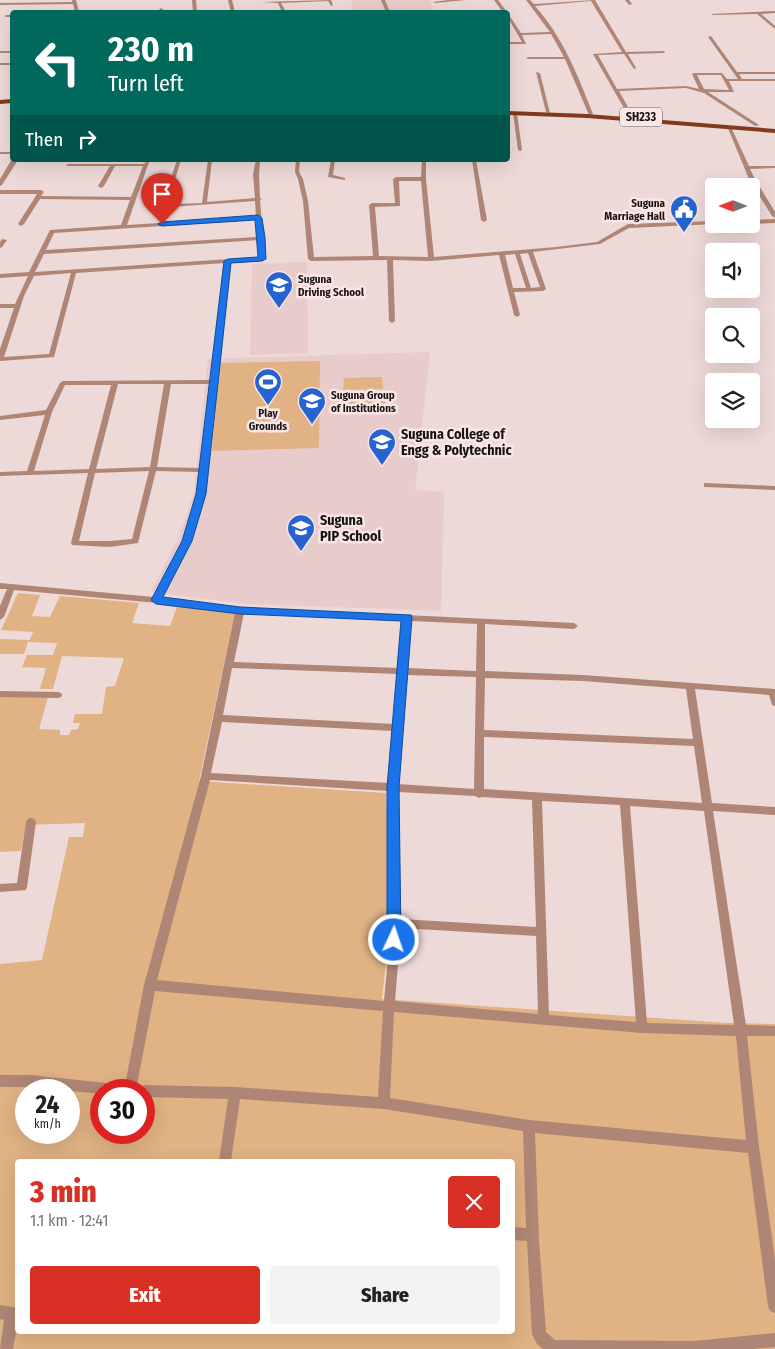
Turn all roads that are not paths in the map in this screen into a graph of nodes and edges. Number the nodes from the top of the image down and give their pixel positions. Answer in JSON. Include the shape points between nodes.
{"nodes":[{"id":1,"x":463,"y":0,"type":"edge"},
{"id":2,"x":528,"y":0,"type":"edge"},
{"id":3,"x":593,"y":0,"type":"edge"},
{"id":4,"x":74,"y":1,"type":"edge"},
{"id":5,"x":262,"y":1,"type":"edge"},
{"id":6,"x":279,"y":1,"type":"edge"},
{"id":7,"x":435,"y":2,"type":"dead end"},
{"id":8,"x":2,"y":3,"type":"edge"},
{"id":9,"x":331,"y":5,"type":"dead end"},
{"id":10,"x":535,"y":5,"type":"junction"},
{"id":11,"x":264,"y":7,"type":"dead end"},
{"id":12,"x":472,"y":10,"type":"edge"},
{"id":13,"x":775,"y":12,"type":"edge"},
{"id":14,"x":758,"y":13,"type":"junction"},
{"id":15,"x":713,"y":14,"type":"dead end"},
{"id":16,"x":6,"y":16,"type":"dead end"},
{"id":17,"x":10,"y":16,"type":"edge"},
{"id":18,"x":510,"y":19,"type":"edge"},
{"id":19,"x":775,"y":28,"type":"edge"},
{"id":20,"x":551,"y":33,"type":"junction"},
{"id":21,"x":520,"y":34,"type":"junction"},
{"id":22,"x":710,"y":37,"type":"dead end"},
{"id":23,"x":510,"y":43,"type":"edge"},
{"id":24,"x":664,"y":52,"type":"dead end"},
{"id":25,"x":624,"y":53,"type":"junction"},
{"id":26,"x":528,"y":58,"type":"dead end"},
{"id":27,"x":567,"y":58,"type":"junction"},
{"id":28,"x":634,"y":68,"type":"dead end"},
{"id":29,"x":538,"y":73,"type":"dead end"},
{"id":30,"x":775,"y":73,"type":"edge"},
{"id":31,"x":736,"y":74,"type":"junction"},
{"id":32,"x":726,"y":80,"type":"junction"},
{"id":33,"x":741,"y":80,"type":"junction"},
{"id":34,"x":775,"y":80,"type":"edge"},
{"id":35,"x":616,"y":90,"type":"junction"},
{"id":36,"x":510,"y":112,"type":"edge"},
{"id":37,"x":548,"y":112,"type":"junction"},
{"id":38,"x":591,"y":114,"type":"junction"},
{"id":39,"x":631,"y":116,"type":"junction"},
{"id":40,"x":757,"y":125,"type":"junction"},
{"id":41,"x":729,"y":127,"type":"junction"},
{"id":42,"x":775,"y":127,"type":"edge"},
{"id":43,"x":775,"y":131,"type":"edge"},
{"id":44,"x":520,"y":150,"type":"dead end"},
{"id":45,"x":14,"y":162,"type":"edge"},
{"id":46,"x":147,"y":162,"type":"edge"},
{"id":47,"x":178,"y":162,"type":"edge"},
{"id":48,"x":210,"y":162,"type":"edge"},
{"id":49,"x":258,"y":162,"type":"edge"},
{"id":50,"x":298,"y":162,"type":"edge"},
{"id":51,"x":333,"y":162,"type":"edge"},
{"id":52,"x":424,"y":162,"type":"edge"},
{"id":53,"x":474,"y":162,"type":"edge"},
{"id":54,"x":68,"y":165,"type":"dead end"},
{"id":55,"x":113,"y":166,"type":"junction"},
{"id":56,"x":775,"y":167,"type":"edge"},
{"id":57,"x":748,"y":168,"type":"junction"},
{"id":58,"x":343,"y":179,"type":"dead end"},
{"id":59,"x":423,"y":179,"type":"junction"},
{"id":60,"x":0,"y":184,"type":"edge"},
{"id":61,"x":101,"y":186,"type":"dead end"},
{"id":62,"x":169,"y":189,"type":"dead end"},
{"id":63,"x":0,"y":192,"type":"edge"},
{"id":64,"x":38,"y":197,"type":"junction"},
{"id":65,"x":134,"y":199,"type":"junction"},
{"id":66,"x":259,"y":199,"type":"junction"},
{"id":67,"x":204,"y":204,"type":"junction"},
{"id":68,"x":172,"y":206,"type":"dead end"},
{"id":69,"x":775,"y":216,"type":"edge"},
{"id":70,"x":258,"y":218,"type":"junction"},
{"id":71,"x":484,"y":220,"type":"dead end"},
{"id":72,"x":775,"y":221,"type":"edge"},
{"id":73,"x":760,"y":222,"type":"edge"},
{"id":74,"x":705,"y":223,"type":"edge"},
{"id":75,"x":20,"y":224,"type":"dead end"},
{"id":76,"x":123,"y":227,"type":"junction"},
{"id":77,"x":262,"y":238,"type":"junction"},
{"id":78,"x":530,"y":251,"type":"junction"},
{"id":79,"x":44,"y":252,"type":"junction"},
{"id":80,"x":517,"y":252,"type":"junction"},
{"id":81,"x":502,"y":254,"type":"junction"},
{"id":82,"x":376,"y":258,"type":"junction"},
{"id":83,"x":390,"y":258,"type":"junction"},
{"id":84,"x":431,"y":259,"type":"junction"},
{"id":85,"x":228,"y":261,"type":"junction"},
{"id":86,"x":74,"y":271,"type":"junction"},
{"id":87,"x":0,"y":276,"type":"edge"},
{"id":88,"x":32,"y":276,"type":"junction"},
{"id":89,"x":529,"y":289,"type":"junction"},
{"id":90,"x":511,"y":290,"type":"junction"},
{"id":91,"x":0,"y":306,"type":"edge"},
{"id":92,"x":17,"y":306,"type":"junction"},
{"id":93,"x":517,"y":315,"type":"dead end"},
{"id":94,"x":392,"y":321,"type":"dead end"},
{"id":95,"x":1,"y":351,"type":"edge"},
{"id":96,"x":0,"y":358,"type":"edge"},
{"id":97,"x":168,"y":382,"type":"junction"},
{"id":98,"x":214,"y":382,"type":"junction"},
{"id":99,"x":115,"y":383,"type":"junction"},
{"id":100,"x":49,"y":412,"type":"junction"},
{"id":101,"x":0,"y":418,"type":"edge"},
{"id":102,"x":153,"y":469,"type":"junction"},
{"id":103,"x":204,"y":470,"type":"junction"},
{"id":104,"x":92,"y":471,"type":"junction"},
{"id":105,"x":30,"y":472,"type":"junction"},
{"id":106,"x":0,"y":474,"type":"edge"},
{"id":107,"x":707,"y":484,"type":"dead end"},
{"id":108,"x":775,"y":488,"type":"edge"},
{"id":109,"x":0,"y":586,"type":"edge"},
{"id":110,"x":12,"y":586,"type":"junction"},
{"id":111,"x":156,"y":600,"type":"junction"},
{"id":112,"x":240,"y":610,"type":"junction"},
{"id":113,"x":0,"y":616,"type":"edge"},
{"id":114,"x":407,"y":618,"type":"junction"},
{"id":115,"x":481,"y":621,"type":"junction"},
{"id":116,"x":574,"y":626,"type":"dead end"},
{"id":117,"x":228,"y":665,"type":"junction"},
{"id":118,"x":401,"y":672,"type":"junction"},
{"id":119,"x":481,"y":674,"type":"junction"},
{"id":120,"x":690,"y":686,"type":"junction"},
{"id":121,"x":774,"y":692,"type":"edge"},
{"id":122,"x":0,"y":694,"type":"edge"},
{"id":123,"x":58,"y":695,"type":"dead end"},
{"id":124,"x":775,"y":702,"type":"edge"},
{"id":125,"x":218,"y":718,"type":"junction"},
{"id":126,"x":397,"y":728,"type":"junction"},
{"id":127,"x":480,"y":733,"type":"junction"},
{"id":128,"x":699,"y":743,"type":"junction"},
{"id":129,"x":206,"y":776,"type":"junction"},
{"id":130,"x":393,"y":787,"type":"junction"},
{"id":131,"x":479,"y":794,"type":"junction"},
{"id":132,"x":537,"y":798,"type":"junction"},
{"id":133,"x":625,"y":803,"type":"junction"},
{"id":134,"x":708,"y":808,"type":"junction"},
{"id":135,"x":775,"y":811,"type":"edge"},
{"id":136,"x":31,"y":822,"type":"dead end"},
{"id":137,"x":0,"y":888,"type":"edge"},
{"id":138,"x":396,"y":924,"type":"junction"},
{"id":139,"x":541,"y":932,"type":"junction"},
{"id":140,"x":150,"y":985,"type":"junction"},
{"id":141,"x":388,"y":1006,"type":"junction"},
{"id":142,"x":544,"y":1020,"type":"junction"},
{"id":143,"x":642,"y":1028,"type":"junction"},
{"id":144,"x":741,"y":1031,"type":"junction"},
{"id":145,"x":775,"y":1032,"type":"edge"},
{"id":146,"x":132,"y":1079,"type":"edge"},
{"id":147,"x":0,"y":1081,"type":"edge"},
{"id":148,"x":90,"y":1087,"type":"edge"},
{"id":149,"x":155,"y":1091,"type":"edge"},
{"id":150,"x":235,"y":1093,"type":"junction"},
{"id":151,"x":384,"y":1103,"type":"junction"},
{"id":152,"x":529,"y":1126,"type":"junction"},
{"id":153,"x":754,"y":1147,"type":"junction"},
{"id":154,"x":225,"y":1159,"type":"edge"},
{"id":155,"x":515,"y":1233,"type":"edge"},
{"id":156,"x":532,"y":1235,"type":"junction"},
{"id":157,"x":775,"y":1306,"type":"edge"},
{"id":158,"x":10,"y":1314,"type":"edge"},
{"id":159,"x":775,"y":1340,"type":"edge"},
{"id":160,"x":6,"y":1349,"type":"edge"}],
"edges":[{"from":1,"to":7,"type":"street"},
{"from":1,"to":12,"type":"street"},
{"from":2,"to":10,"type":"street"},
{"from":3,"to":10,"type":"street"},
{"from":3,"to":25,"type":"street"},
{"from":4,"to":8,"type":"street"},
{"from":5,"to":6,"type":"street"},
{"from":5,"to":11,"type":"street"},
{"from":6,"to":9,"type":"street","via":[[330,0]]},
{"from":10,"to":20,"type":"street"},
{"from":13,"to":14,"type":"street"},
{"from":14,"to":15,"type":"street"},
{"from":14,"to":19,"type":"street"},
{"from":16,"to":17,"type":"street"},
{"from":18,"to":21,"type":"street"},
{"from":20,"to":21,"type":"street"},
{"from":20,"to":27,"type":"street"},
{"from":21,"to":23,"type":"street","via":[[525,43]]},
{"from":22,"to":31,"type":"street"},
{"from":24,"to":25,"type":"street"},
{"from":25,"to":28,"type":"street"},
{"from":25,"to":35,"type":"street","via":[[596,54]]},
{"from":26,"to":27,"type":"street"},
{"from":27,"to":38,"type":"street"},
{"from":29,"to":37,"type":"street"},
{"from":30,"to":31,"type":"street"},
{"from":31,"to":33,"type":"street"},
{"from":32,"to":32,"type":"street","via":[[732,91],[703,91],[694,74],[722,74]]},
{"from":32,"to":33,"type":"street"},
{"from":33,"to":34,"type":"street"},
{"from":35,"to":39,"type":"street"},
{"from":35,"to":40,"type":"street","via":[[686,87],[706,92]]},
{"from":36,"to":37,"type":"main road","number":"SH233"},
{"from":36,"to":41,"type":"main road"},
{"from":36,"to":44,"type":"street"},
{"from":37,"to":38,"type":"main road","number":"SH233"},
{"from":38,"to":39,"type":"main road","number":"SH233"},
{"from":39,"to":40,"type":"main road","number":"SH233"},
{"from":40,"to":42,"type":"main road","number":"SH233"},
{"from":41,"to":43,"type":"main road"},
{"from":41,"to":57,"type":"street"},
{"from":45,"to":60,"type":"street"},
{"from":46,"to":55,"type":"street"},
{"from":46,"to":65,"type":"street"},
{"from":47,"to":62,"type":"street"},
{"from":48,"to":67,"type":"street"},
{"from":49,"to":66,"type":"street"},
{"from":50,"to":82,"type":"street","via":[[296,172],[304,190],[311,259]]},
{"from":51,"to":58,"type":"street","via":[[330,176]]},
{"from":52,"to":59,"type":"street"},
{"from":53,"to":71,"type":"street"},
{"from":54,"to":55,"type":"street"},
{"from":55,"to":61,"type":"street"},
{"from":56,"to":57,"type":"street"},
{"from":57,"to":69,"type":"street"},
{"from":59,"to":82,"type":"street","via":[[396,178],[398,204],[372,205]]},
{"from":59,"to":84,"type":"street"},
{"from":63,"to":64,"type":"street","via":[[41,192]]},
{"from":64,"to":65,"type":"street"},
{"from":64,"to":75,"type":"street"},
{"from":65,"to":76,"type":"street"},
{"from":66,"to":67,"type":"street"},
{"from":66,"to":70,"type":"street"},
{"from":67,"to":68,"type":"street"},
{"from":70,"to":76,"type":"street"},
{"from":70,"to":77,"type":"street"},
{"from":72,"to":73,"type":"street"},
{"from":74,"to":78,"type":"street","via":[[628,226],[598,243]]},
{"from":76,"to":79,"type":"street","via":[[52,231]]},
{"from":77,"to":79,"type":"street"},
{"from":77,"to":85,"type":"street","via":[[262,259]]},
{"from":78,"to":80,"type":"street"},
{"from":78,"to":89,"type":"street","via":[[543,288]]},
{"from":79,"to":88,"type":"street"},
{"from":80,"to":81,"type":"street"},
{"from":80,"to":89,"type":"street"},
{"from":81,"to":84,"type":"street"},
{"from":81,"to":90,"type":"street"},
{"from":82,"to":83,"type":"street"},
{"from":83,"to":84,"type":"street"},
{"from":83,"to":94,"type":"street"},
{"from":85,"to":86,"type":"street"},
{"from":85,"to":98,"type":"street"},
{"from":86,"to":88,"type":"street"},
{"from":86,"to":96,"type":"street","via":[[52,356]]},
{"from":87,"to":88,"type":"street"},
{"from":88,"to":92,"type":"street"},
{"from":89,"to":90,"type":"street"},
{"from":90,"to":93,"type":"street"},
{"from":91,"to":92,"type":"street"},
{"from":92,"to":95,"type":"street"},
{"from":95,"to":96,"type":"street"},
{"from":97,"to":98,"type":"street"},
{"from":97,"to":99,"type":"street"},
{"from":97,"to":102,"type":"street"},
{"from":98,"to":103,"type":"street"},
{"from":99,"to":100,"type":"street","via":[[63,383]]},
{"from":99,"to":104,"type":"street"},
{"from":100,"to":101,"type":"street"},
{"from":100,"to":105,"type":"street"},
{"from":102,"to":103,"type":"street"},
{"from":102,"to":104,"type":"street"},
{"from":102,"to":104,"type":"street","via":[[133,544],[75,544]]},
{"from":103,"to":111,"type":"street","via":[[201,494],[187,541]]},
{"from":104,"to":105,"type":"street"},
{"from":105,"to":106,"type":"street"},
{"from":107,"to":108,"type":"street"},
{"from":109,"to":110,"type":"street"},
{"from":110,"to":111,"type":"street"},
{"from":110,"to":113,"type":"street"},
{"from":111,"to":112,"type":"street"},
{"from":112,"to":114,"type":"street"},
{"from":112,"to":117,"type":"street"},
{"from":114,"to":115,"type":"street"},
{"from":114,"to":118,"type":"street"},
{"from":115,"to":116,"type":"street"},
{"from":115,"to":119,"type":"street"},
{"from":117,"to":118,"type":"street"},
{"from":117,"to":125,"type":"street"},
{"from":118,"to":119,"type":"street"},
{"from":118,"to":126,"type":"street"},
{"from":119,"to":120,"type":"street"},
{"from":119,"to":127,"type":"street"},
{"from":120,"to":121,"type":"street"},
{"from":120,"to":128,"type":"street"},
{"from":121,"to":124,"type":"street"},
{"from":122,"to":123,"type":"street"},
{"from":125,"to":126,"type":"street"},
{"from":125,"to":129,"type":"street"},
{"from":126,"to":130,"type":"street"},
{"from":127,"to":128,"type":"street"},
{"from":127,"to":131,"type":"street"},
{"from":128,"to":134,"type":"street"},
{"from":129,"to":130,"type":"street"},
{"from":129,"to":140,"type":"street"},
{"from":130,"to":131,"type":"street"},
{"from":130,"to":138,"type":"street"},
{"from":131,"to":132,"type":"street"},
{"from":132,"to":133,"type":"street"},
{"from":132,"to":139,"type":"street"},
{"from":133,"to":134,"type":"street"},
{"from":133,"to":143,"type":"street"},
{"from":134,"to":135,"type":"street"},
{"from":134,"to":144,"type":"street"},
{"from":136,"to":137,"type":"street","via":[[22,887]]},
{"from":138,"to":139,"type":"street"},
{"from":138,"to":141,"type":"street"},
{"from":139,"to":142,"type":"street"},
{"from":140,"to":141,"type":"street"},
{"from":140,"to":146,"type":"street"},
{"from":141,"to":142,"type":"street"},
{"from":141,"to":151,"type":"street"},
{"from":142,"to":143,"type":"street"},
{"from":143,"to":144,"type":"street"},
{"from":144,"to":145,"type":"street"},
{"from":144,"to":153,"type":"street"},
{"from":147,"to":148,"type":"street"},
{"from":149,"to":150,"type":"street"},
{"from":150,"to":151,"type":"street"},
{"from":150,"to":154,"type":"street"},
{"from":151,"to":152,"type":"street"},
{"from":152,"to":153,"type":"street"},
{"from":152,"to":156,"type":"street"},
{"from":153,"to":157,"type":"street"},
{"from":155,"to":156,"type":"street"},
{"from":156,"to":159,"type":"street","via":[[539,1334],[548,1345],[694,1348]]},
{"from":158,"to":160,"type":"street"}]}
